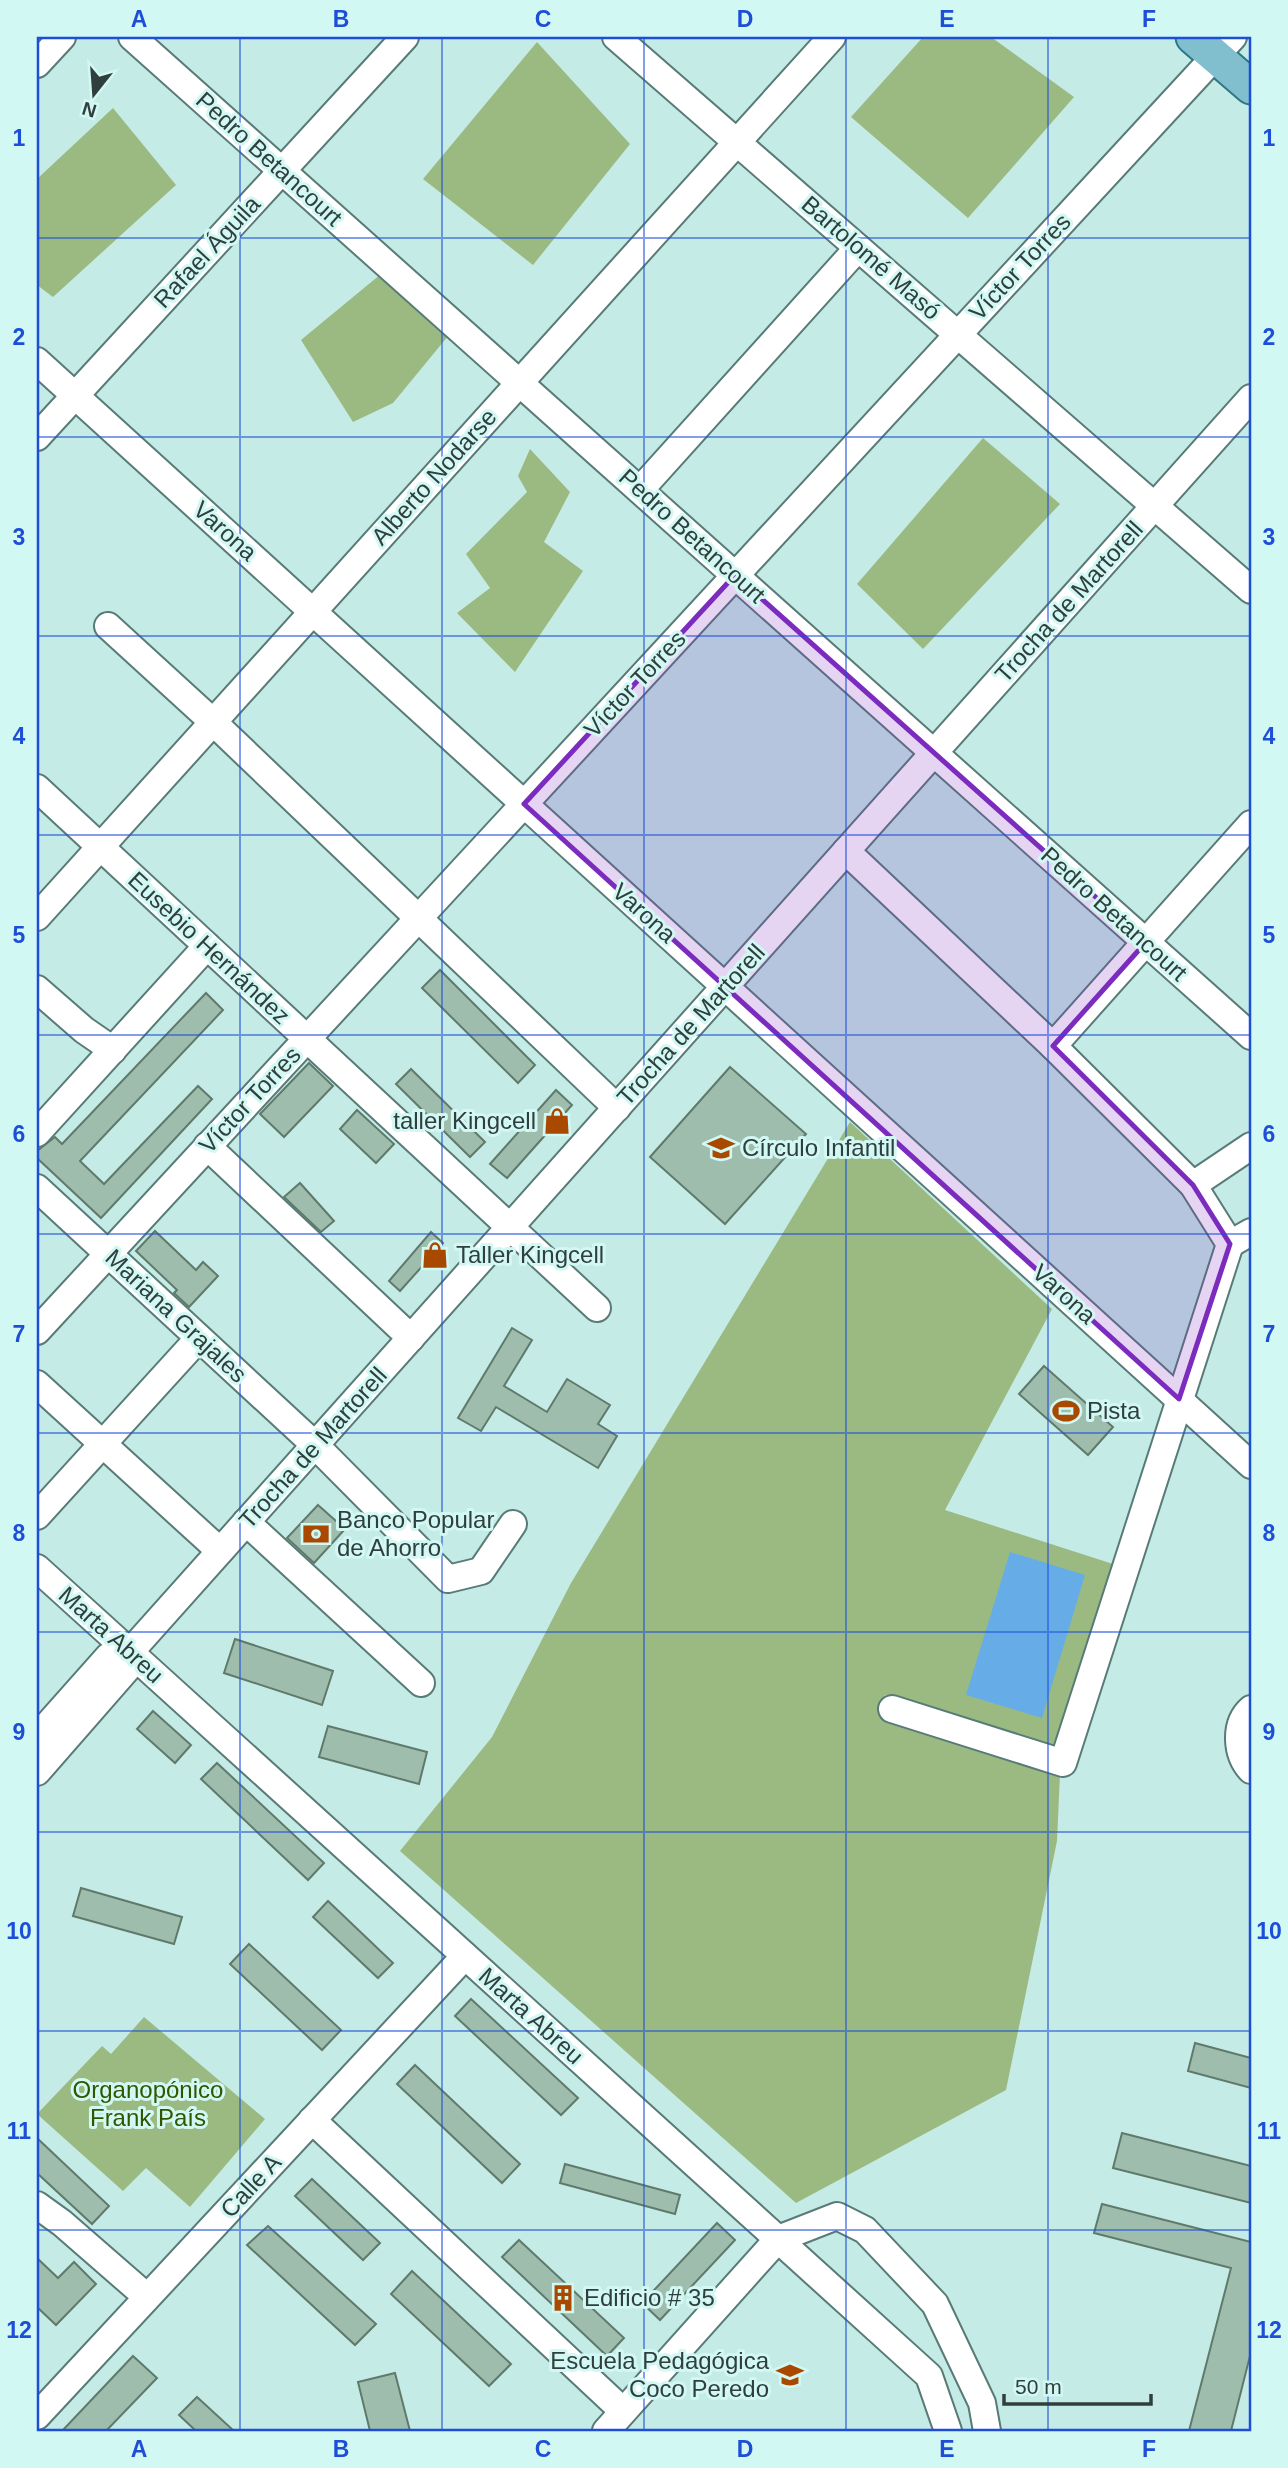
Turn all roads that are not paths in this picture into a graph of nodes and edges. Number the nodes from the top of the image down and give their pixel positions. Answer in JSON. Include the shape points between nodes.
{"nodes":[{"id":1,"x":62,"y":37,"type":"edge"},
{"id":2,"x":132,"y":37,"type":"edge"},
{"id":3,"x":405,"y":37,"type":"edge"},
{"id":4,"x":617,"y":37,"type":"edge"},
{"id":5,"x":832,"y":37,"type":"edge"},
{"id":6,"x":1214,"y":43,"type":"edge"},
{"id":7,"x":37,"y":64,"type":"edge"},
{"id":8,"x":1251,"y":87,"type":"edge"},
{"id":9,"x":737,"y":142,"type":"junction"},
{"id":10,"x":282,"y":171,"type":"junction"},
{"id":11,"x":858,"y":248,"type":"junction"},
{"id":12,"x":958,"y":334,"type":"junction"},
{"id":13,"x":37,"y":360,"type":"edge"},
{"id":14,"x":519,"y":383,"type":"junction"},
{"id":15,"x":75,"y":395,"type":"junction"},
{"id":16,"x":1251,"y":398,"type":"edge"},
{"id":17,"x":37,"y":437,"type":"edge"},
{"id":18,"x":640,"y":490,"type":"junction"},
{"id":19,"x":1155,"y":506,"type":"junction"},
{"id":20,"x":735,"y":575,"type":"junction"},
{"id":21,"x":1251,"y":590,"type":"edge"},
{"id":22,"x":313,"y":611,"type":"junction"},
{"id":23,"x":108,"y":626,"type":"dead end"},
{"id":24,"x":213,"y":722,"type":"junction"},
{"id":25,"x":934,"y":753,"type":"junction"},
{"id":26,"x":37,"y":788,"type":"edge"},
{"id":27,"x":524,"y":804,"type":"junction"},
{"id":28,"x":1251,"y":824,"type":"edge"},
{"id":29,"x":100,"y":847,"type":"junction"},
{"id":30,"x":846,"y":851,"type":"junction"},
{"id":31,"x":37,"y":917,"type":"edge"},
{"id":32,"x":418,"y":918,"type":"junction"},
{"id":33,"x":1146,"y":942,"type":"junction"},
{"id":34,"x":207,"y":946,"type":"junction"},
{"id":35,"x":725,"y":986,"type":"junction"},
{"id":36,"x":37,"y":989,"type":"edge"},
{"id":37,"x":1251,"y":1036,"type":"edge"},
{"id":38,"x":307,"y":1038,"type":"junction"},
{"id":39,"x":1053,"y":1046,"type":"junction"},
{"id":40,"x":113,"y":1050,"type":"junction"},
{"id":41,"x":617,"y":1108,"type":"junction"},
{"id":42,"x":37,"y":1133,"type":"edge"},
{"id":43,"x":207,"y":1146,"type":"junction"},
{"id":44,"x":1251,"y":1146,"type":"edge"},
{"id":45,"x":1193,"y":1185,"type":"junction"},
{"id":46,"x":37,"y":1188,"type":"edge"},
{"id":47,"x":510,"y":1227,"type":"junction"},
{"id":48,"x":1240,"y":1238,"type":"edge"},
{"id":49,"x":108,"y":1254,"type":"junction"},
{"id":50,"x":597,"y":1308,"type":"dead end"},
{"id":51,"x":37,"y":1331,"type":"edge"},
{"id":52,"x":199,"y":1338,"type":"junction"},
{"id":53,"x":411,"y":1338,"type":"junction"},
{"id":54,"x":37,"y":1384,"type":"edge"},
{"id":55,"x":1179,"y":1399,"type":"junction"},
{"id":56,"x":103,"y":1442,"type":"junction"},
{"id":57,"x":315,"y":1445,"type":"junction"},
{"id":58,"x":1251,"y":1465,"type":"edge"},
{"id":59,"x":37,"y":1516,"type":"edge"},
{"id":60,"x":246,"y":1522,"type":"junction"},
{"id":61,"x":513,"y":1524,"type":"dead end"},
{"id":62,"x":220,"y":1551,"type":"junction"},
{"id":63,"x":37,"y":1568,"type":"edge"},
{"id":64,"x":130,"y":1652,"type":"junction"},
{"id":65,"x":421,"y":1683,"type":"dead end"},
{"id":66,"x":892,"y":1709,"type":"dead end"},
{"id":67,"x":1251,"y":1709,"type":"edge"},
{"id":68,"x":37,"y":1737,"type":"edge"},
{"id":69,"x":38,"y":1769,"type":"edge"},
{"id":70,"x":1251,"y":1770,"type":"edge"},
{"id":71,"x":465,"y":1956,"type":"junction"},
{"id":72,"x":312,"y":2120,"type":"junction"},
{"id":73,"x":37,"y":2205,"type":"edge"},
{"id":74,"x":778,"y":2239,"type":"junction"},
{"id":75,"x":147,"y":2297,"type":"junction"},
{"id":76,"x":624,"y":2411,"type":"junction"},
{"id":77,"x":37,"y":2416,"type":"edge"},
{"id":78,"x":606,"y":2431,"type":"edge"},
{"id":79,"x":948,"y":2431,"type":"edge"},
{"id":80,"x":987,"y":2431,"type":"edge"}],
"edges":[{"from":1,"to":7,"type":"street"},
{"from":2,"to":10,"type":"street","name":"Pedro Betancourt"},
{"from":3,"to":10,"type":"street","name":"Rafael Águila"},
{"from":4,"to":9,"type":"street","name":"Bartolomé Masó"},
{"from":5,"to":9,"type":"street","name":"Alberto Nodarse"},
{"from":6,"to":8,"type":"main road"},
{"from":6,"to":12,"type":"street","name":"Víctor Torres"},
{"from":9,"to":11,"type":"street","name":"Bartolomé Masó"},
{"from":9,"to":14,"type":"street","name":"Alberto Nodarse"},
{"from":10,"to":14,"type":"street","name":"Pedro Betancourt"},
{"from":10,"to":15,"type":"street","name":"Rafael Águila"},
{"from":11,"to":12,"type":"street","name":"Bartolomé Masó"},
{"from":11,"to":18,"type":"street"},
{"from":12,"to":19,"type":"street","name":"Bartolomé Masó"},
{"from":12,"to":20,"type":"street","name":"Víctor Torres"},
{"from":13,"to":15,"type":"street","name":"Varona"},
{"from":14,"to":18,"type":"street","name":"Pedro Betancourt"},
{"from":14,"to":22,"type":"street","name":"Alberto Nodarse"},
{"from":15,"to":17,"type":"street","name":"Rafael Águila"},
{"from":15,"to":22,"type":"street","name":"Varona"},
{"from":16,"to":19,"type":"street","name":"Trocha de Martorell"},
{"from":18,"to":20,"type":"street","name":"Pedro Betancourt"},
{"from":19,"to":21,"type":"street","name":"Bartolomé Masó"},
{"from":19,"to":25,"type":"street","name":"Trocha de Martorell"},
{"from":20,"to":25,"type":"street","name":"Pedro Betancourt"},
{"from":20,"to":27,"type":"street","name":"Víctor Torres"},
{"from":22,"to":24,"type":"street","name":"Alberto Nodarse"},
{"from":22,"to":27,"type":"street","name":"Varona"},
{"from":23,"to":24,"type":"street"},
{"from":24,"to":29,"type":"street","name":"Alberto Nodarse"},
{"from":24,"to":32,"type":"street"},
{"from":25,"to":30,"type":"street","name":"Trocha de Martorell"},
{"from":25,"to":33,"type":"street","name":"Pedro Betancourt"},
{"from":26,"to":29,"type":"street","name":"Eusebio Hernández"},
{"from":27,"to":32,"type":"street","name":"Víctor Torres"},
{"from":27,"to":35,"type":"street","name":"Varona"},
{"from":28,"to":33,"type":"street"},
{"from":29,"to":31,"type":"street","name":"Alberto Nodarse"},
{"from":29,"to":34,"type":"street","name":"Eusebio Hernández"},
{"from":30,"to":35,"type":"street","name":"Trocha de Martorell"},
{"from":30,"to":39,"type":"street"},
{"from":32,"to":38,"type":"street","name":"Víctor Torres"},
{"from":32,"to":41,"type":"street"},
{"from":33,"to":37,"type":"street","name":"Pedro Betancourt"},
{"from":33,"to":39,"type":"street"},
{"from":34,"to":38,"type":"street","name":"Eusebio Hernández"},
{"from":34,"to":40,"type":"street"},
{"from":35,"to":41,"type":"street","name":"Trocha de Martorell"},
{"from":35,"to":55,"type":"street","name":"Varona"},
{"from":36,"to":40,"type":"street"},
{"from":38,"to":43,"type":"street","name":"Víctor Torres"},
{"from":38,"to":47,"type":"street","name":"Eusebio Hernández"},
{"from":39,"to":45,"type":"street"},
{"from":40,"to":42,"type":"street"},
{"from":41,"to":47,"type":"street","name":"Trocha de Martorell"},
{"from":43,"to":49,"type":"street","name":"Víctor Torres"},
{"from":43,"to":53,"type":"street"},
{"from":44,"to":45,"type":"street"},
{"from":45,"to":48,"type":"street"},
{"from":46,"to":49,"type":"street","name":"Mariana Grajales"},
{"from":47,"to":50,"type":"street","name":"Eusebio Hernández"},
{"from":47,"to":53,"type":"street","name":"Trocha de Martorell"},
{"from":48,"to":55,"type":"street"},
{"from":49,"to":51,"type":"street","name":"Víctor Torres"},
{"from":49,"to":52,"type":"street","name":"Mariana Grajales"},
{"from":52,"to":56,"type":"street"},
{"from":52,"to":57,"type":"street","name":"Mariana Grajales"},
{"from":53,"to":57,"type":"street","name":"Trocha de Martorell"},
{"from":54,"to":56,"type":"street"},
{"from":55,"to":58,"type":"street","name":"Varona"},
{"from":55,"to":66,"type":"street","via":[[1063,1763]]},
{"from":56,"to":59,"type":"street"},
{"from":56,"to":62,"type":"street"},
{"from":57,"to":60,"type":"street","name":"Trocha de Martorell"},
{"from":57,"to":61,"type":"street","name":"Mariana Grajales","via":[[448,1579],[481,1571]]},
{"from":60,"to":62,"type":"street","name":"Trocha de Martorell"},
{"from":60,"to":65,"type":"street"},
{"from":62,"to":64,"type":"street","name":"Trocha de Martorell"},
{"from":63,"to":64,"type":"street","name":"Marta Abreu"},
{"from":64,"to":68,"type":"street","name":"Trocha de Martorell","via":[[109,1656]]},
{"from":64,"to":69,"type":"street","name":"Trocha de Martorell","via":[[127,1669]]},
{"from":64,"to":71,"type":"street","name":"Marta Abreu"},
{"from":67,"to":70,"type":"street","via":[[1239,1732],[1240,1755]]},
{"from":71,"to":72,"type":"street","name":"Calle A"},
{"from":71,"to":74,"type":"street","name":"Marta Abreu"},
{"from":72,"to":75,"type":"street","name":"Calle A"},
{"from":72,"to":76,"type":"street"},
{"from":73,"to":75,"type":"street"},
{"from":74,"to":76,"type":"street"},
{"from":74,"to":79,"type":"street","name":"Marta Abreu","via":[[929,2376]]},
{"from":74,"to":80,"type":"street","via":[[837,2217],[865,2230],[935,2304],[982,2403]]},
{"from":75,"to":77,"type":"street","name":"Calle A"},
{"from":76,"to":78,"type":"street"}]}
